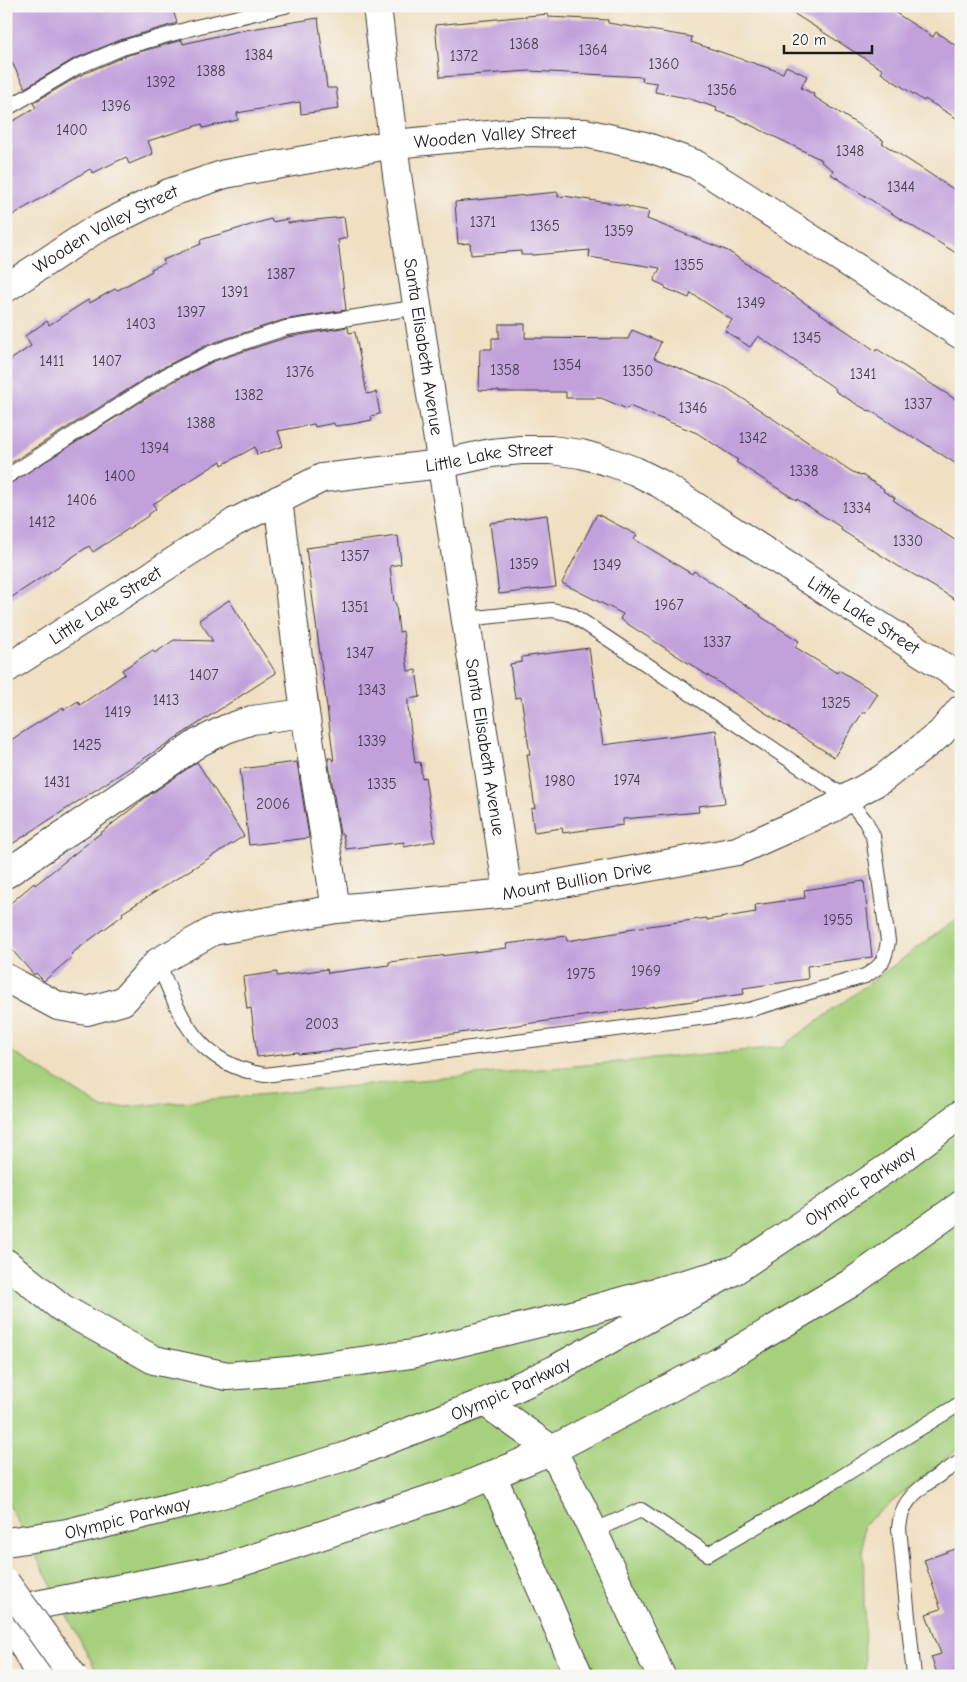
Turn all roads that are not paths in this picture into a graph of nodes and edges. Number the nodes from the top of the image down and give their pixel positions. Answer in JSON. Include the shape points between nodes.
{"nodes":[{"id":1,"x":285,"y":6,"type":"edge"},
{"id":2,"x":377,"y":6,"type":"edge"},
{"id":3,"x":6,"y":109,"type":"edge"},
{"id":4,"x":394,"y":144,"type":"junction"},
{"id":5,"x":6,"y":288,"type":"edge"},
{"id":6,"x":419,"y":307,"type":"junction"},
{"id":7,"x":961,"y":335,"type":"edge"},
{"id":8,"x":441,"y":464,"type":"junction"},
{"id":9,"x":6,"y":477,"type":"edge"},
{"id":10,"x":278,"y":500,"type":"junction"},
{"id":11,"x":466,"y":620,"type":"junction"},
{"id":12,"x":6,"y":669,"type":"edge"},
{"id":13,"x":961,"y":678,"type":"edge"},
{"id":14,"x":961,"y":709,"type":"edge"},
{"id":15,"x":306,"y":713,"type":"junction"},
{"id":16,"x":847,"y":798,"type":"junction"},
{"id":17,"x":6,"y":874,"type":"edge"},
{"id":18,"x":508,"y":893,"type":"junction"},
{"id":19,"x":336,"y":909,"type":"junction"},
{"id":20,"x":158,"y":962,"type":"junction"},
{"id":21,"x":6,"y":978,"type":"edge"},
{"id":22,"x":961,"y":1114,"type":"edge"},
{"id":23,"x":961,"y":1205,"type":"edge"},
{"id":24,"x":6,"y":1263,"type":"edge"},
{"id":25,"x":735,"y":1270,"type":"junction"},
{"id":26,"x":485,"y":1402,"type":"junction"},
{"id":27,"x":961,"y":1403,"type":"edge"},
{"id":28,"x":552,"y":1450,"type":"junction"},
{"id":29,"x":961,"y":1461,"type":"edge"},
{"id":30,"x":492,"y":1475,"type":"junction"},
{"id":31,"x":593,"y":1531,"type":"junction"},
{"id":32,"x":6,"y":1542,"type":"edge"},
{"id":33,"x":6,"y":1583,"type":"edge"},
{"id":34,"x":6,"y":1611,"type":"edge"},
{"id":35,"x":40,"y":1676,"type":"edge"},
{"id":36,"x":73,"y":1676,"type":"edge"},
{"id":37,"x":579,"y":1676,"type":"edge"},
{"id":38,"x":661,"y":1676,"type":"edge"},
{"id":39,"x":914,"y":1676,"type":"edge"}],
"edges":[{"from":1,"to":3,"type":"lane","via":[[122,48],[77,67]]},
{"from":2,"to":4,"type":"main road","name":"Santa Elisabeth Avenue"},
{"from":4,"to":5,"type":"main road","name":"Wooden Valley Street","via":[[225,174],[169,193],[93,231]]},
{"from":4,"to":6,"type":"main road","name":"Santa Elisabeth Avenue"},
{"from":4,"to":7,"type":"main road","name":"Wooden Valley Street","via":[[520,132],[585,133],[644,146],[695,164]]},
{"from":6,"to":8,"type":"main road","name":"Santa Elisabeth Avenue"},
{"from":6,"to":9,"type":"lane","via":[[286,328],[211,353],[167,375]]},
{"from":8,"to":10,"type":"main road","name":"Little Lake Street","via":[[322,478]]},
{"from":8,"to":11,"type":"main road","name":"Santa Elisabeth Avenue"},
{"from":8,"to":13,"type":"main road","name":"Little Lake Street","via":[[491,453],[551,450],[581,454],[635,471],[659,483]]},
{"from":10,"to":12,"type":"main road","name":"Little Lake Street","via":[[235,522]]},
{"from":10,"to":15,"type":"main road"},
{"from":11,"to":16,"type":"lane","via":[[552,610],[571,614]]},
{"from":11,"to":18,"type":"main road","name":"Santa Elisabeth Avenue"},
{"from":14,"to":16,"type":"main road","name":"Mount Bullion Drive","via":[[941,733],[882,779]]},
{"from":15,"to":17,"type":"main road","via":[[252,720],[198,744]]},
{"from":15,"to":19,"type":"main road"},
{"from":16,"to":18,"type":"main road","name":"Mount Bullion Drive","via":[[833,808],[737,851]]},
{"from":16,"to":20,"type":"lane","via":[[873,836],[888,941],[882,964],[865,976],[752,1009],[265,1075],[238,1068],[207,1049],[196,1038],[177,1009]]},
{"from":18,"to":19,"type":"main road","name":"Mount Bullion Drive"},
{"from":19,"to":20,"type":"main road","name":"Mount Bullion Drive","via":[[213,930]]},
{"from":20,"to":21,"type":"main road","name":"Mount Bullion Drive","via":[[123,1001],[87,1011],[58,1006]]},
{"from":22,"to":25,"type":"main road","name":"Olympic Parkway","via":[[896,1163]]},
{"from":23,"to":28,"type":"main road","via":[[850,1283],[734,1353]]},
{"from":24,"to":25,"type":"main road","via":[[62,1308],[154,1360],[226,1376],[412,1354],[572,1315]]},
{"from":25,"to":26,"type":"main road","name":"Olympic Parkway","via":[[554,1370]]},
{"from":26,"to":28,"type":"main road"},
{"from":26,"to":32,"type":"main road","name":"Olympic Parkway","via":[[344,1457],[212,1497],[67,1533]]},
{"from":27,"to":31,"type":"lane","via":[[708,1554],[640,1510]]},
{"from":28,"to":30,"type":"main road"},
{"from":28,"to":31,"type":"main road"},
{"from":29,"to":39,"type":"lane","via":[[916,1492],[902,1512],[899,1528]]},
{"from":30,"to":34,"type":"main road","via":[[366,1522],[224,1568]]},
{"from":30,"to":37,"type":"main road"},
{"from":31,"to":38,"type":"main road"},
{"from":33,"to":36,"type":"main road","bridge":true},
{"from":34,"to":35,"type":"main road"}]}
